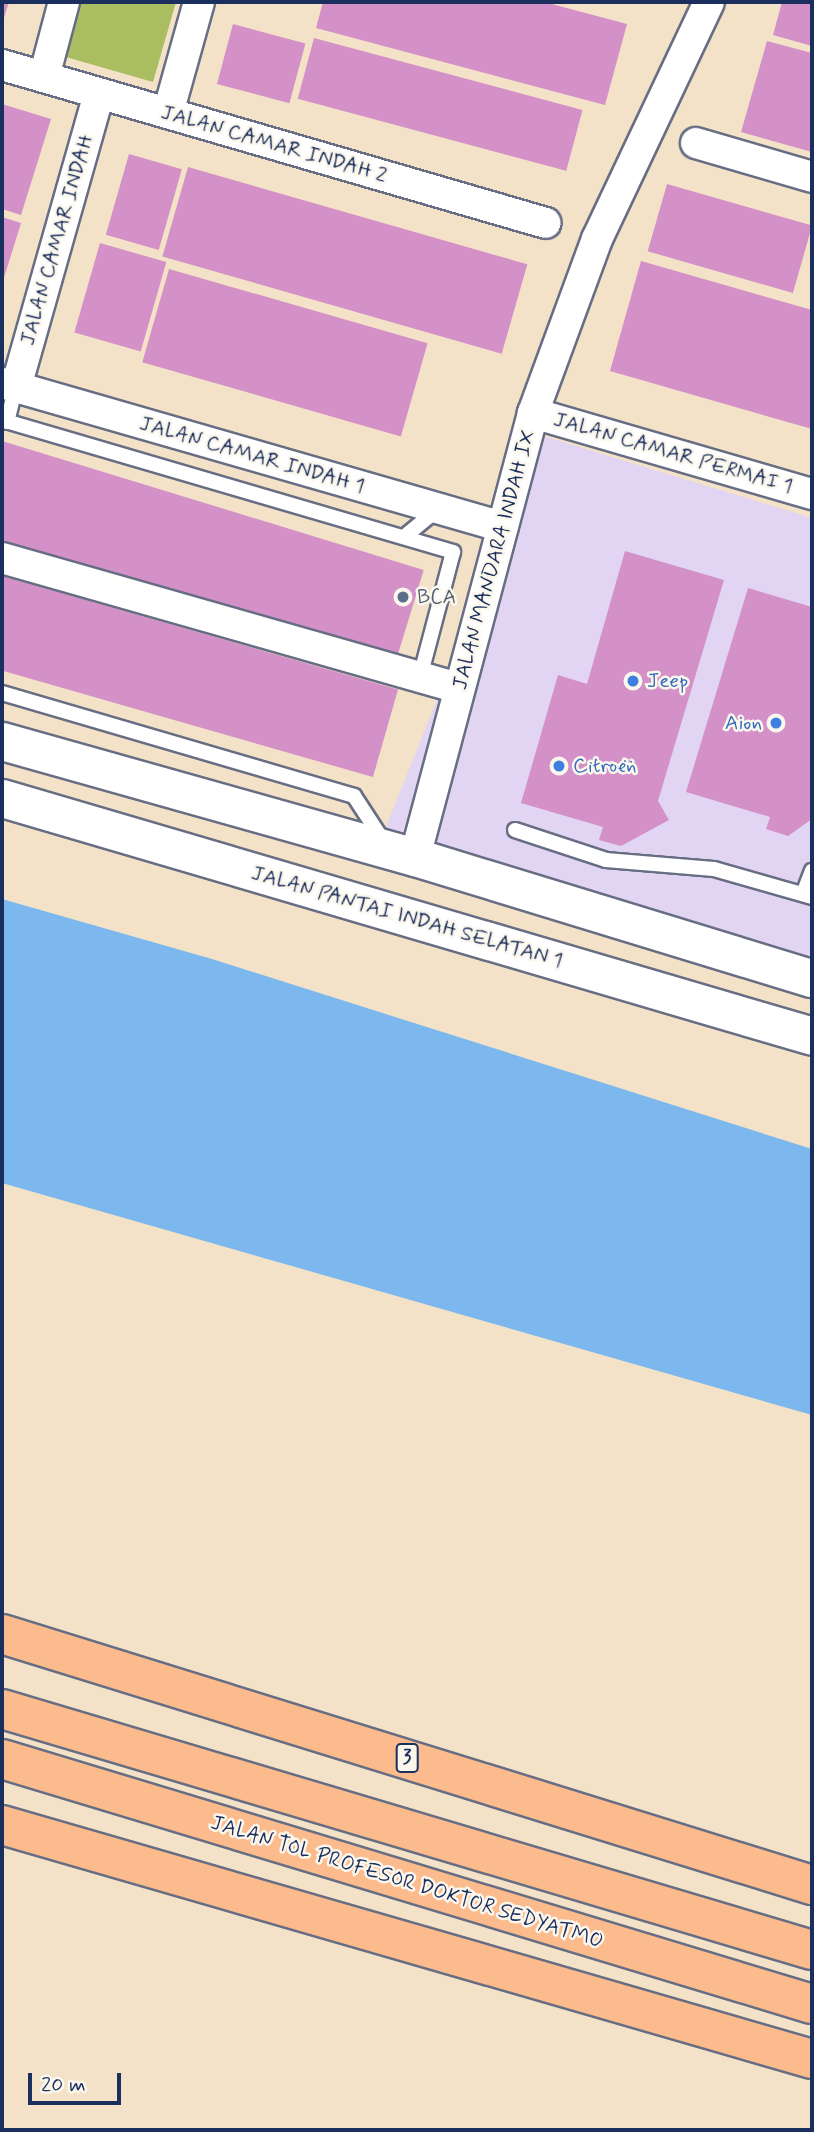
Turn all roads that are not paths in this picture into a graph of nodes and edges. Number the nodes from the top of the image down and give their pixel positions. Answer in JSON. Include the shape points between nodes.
{"nodes":[{"id":1,"x":64,"y":2,"type":"edge"},
{"id":2,"x":198,"y":2,"type":"edge"},
{"id":3,"x":709,"y":2,"type":"edge"},
{"id":4,"x":2,"y":65,"type":"edge"},
{"id":5,"x":44,"y":77,"type":"junction"},
{"id":6,"x":99,"y":93,"type":"junction"},
{"id":7,"x":168,"y":113,"type":"junction"},
{"id":8,"x":696,"y":143,"type":"dead end"},
{"id":9,"x":812,"y":177,"type":"edge"},
{"id":10,"x":546,"y":223,"type":"dead end"},
{"id":11,"x":9,"y":385,"type":"edge"},
{"id":12,"x":533,"y":413,"type":"junction"},
{"id":13,"x":4,"y":421,"type":"edge"},
{"id":14,"x":812,"y":494,"type":"edge"},
{"id":15,"x":439,"y":509,"type":"junction"},
{"id":16,"x":503,"y":527,"type":"junction"},
{"id":17,"x":404,"y":537,"type":"junction"},
{"id":18,"x":2,"y":558,"type":"edge"},
{"id":19,"x":420,"y":677,"type":"junction"},
{"id":20,"x":460,"y":688,"type":"junction"},
{"id":21,"x":2,"y":693,"type":"edge"},
{"id":22,"x":2,"y":741,"type":"edge"},
{"id":23,"x":2,"y":799,"type":"edge"},
{"id":24,"x":514,"y":830,"type":"dead end"},
{"id":25,"x":402,"y":853,"type":"junction"},
{"id":26,"x":812,"y":871,"type":"edge"},
{"id":27,"x":807,"y":895,"type":"edge"},
{"id":28,"x":812,"y":978,"type":"edge"},
{"id":29,"x":812,"y":1036,"type":"edge"},
{"id":30,"x":2,"y":1634,"type":"edge"},
{"id":31,"x":2,"y":1709,"type":"edge"},
{"id":32,"x":2,"y":1759,"type":"edge"},
{"id":33,"x":2,"y":1825,"type":"edge"},
{"id":34,"x":812,"y":1885,"type":"edge"},
{"id":35,"x":812,"y":1950,"type":"edge"},
{"id":36,"x":812,"y":2004,"type":"edge"},
{"id":37,"x":812,"y":2059,"type":"edge"}],
"edges":[{"from":1,"to":5,"type":"street"},
{"from":2,"to":7,"type":"street"},
{"from":3,"to":12,"type":"street","name":"JALAN MANDARA INDAH IX","via":[[586,267]]},
{"from":4,"to":5,"type":"street","name":"JALAN CAMAR INDAH 2"},
{"from":5,"to":6,"type":"street","name":"JALAN CAMAR INDAH 2"},
{"from":6,"to":7,"type":"street","name":"JALAN CAMAR INDAH 2"},
{"from":6,"to":11,"type":"street","name":"JALAN CAMAR INDAH"},
{"from":7,"to":10,"type":"street","name":"JALAN CAMAR INDAH 2"},
{"from":8,"to":9,"type":"street"},
{"from":11,"to":13,"type":"lane"},
{"from":11,"to":15,"type":"street","name":"JALAN CAMAR INDAH 1"},
{"from":12,"to":14,"type":"street","name":"JALAN CAMAR PERMAI 1"},
{"from":12,"to":16,"type":"street","name":"JALAN MANDARA INDAH IX"},
{"from":13,"to":17,"type":"lane"},
{"from":15,"to":16,"type":"street","name":"JALAN CAMAR INDAH 1"},
{"from":15,"to":17,"type":"lane"},
{"from":16,"to":20,"type":"street","name":"JALAN MANDARA INDAH IX"},
{"from":17,"to":19,"type":"lane","via":[[453,552]]},
{"from":18,"to":19,"type":"street"},
{"from":19,"to":20,"type":"street"},
{"from":20,"to":25,"type":"street","name":"JALAN MANDARA INDAH IX"},
{"from":21,"to":25,"type":"lane","via":[[354,796]]},
{"from":22,"to":25,"type":"street"},
{"from":23,"to":29,"type":"street","name":"JALAN PANTAI INDAH SELATAN 1"},
{"from":24,"to":27,"type":"lane","via":[[606,860],[714,869]]},
{"from":25,"to":28,"type":"street"},
{"from":26,"to":27,"type":"lane"},
{"from":30,"to":34,"type":"highway","number":"3"},
{"from":31,"to":35,"type":"highway"},
{"from":32,"to":36,"type":"highway","name":"JALAN TOL PROFESOR DOKTOR SEDYATMO"},
{"from":33,"to":37,"type":"highway","via":[[514,1969]]}]}
